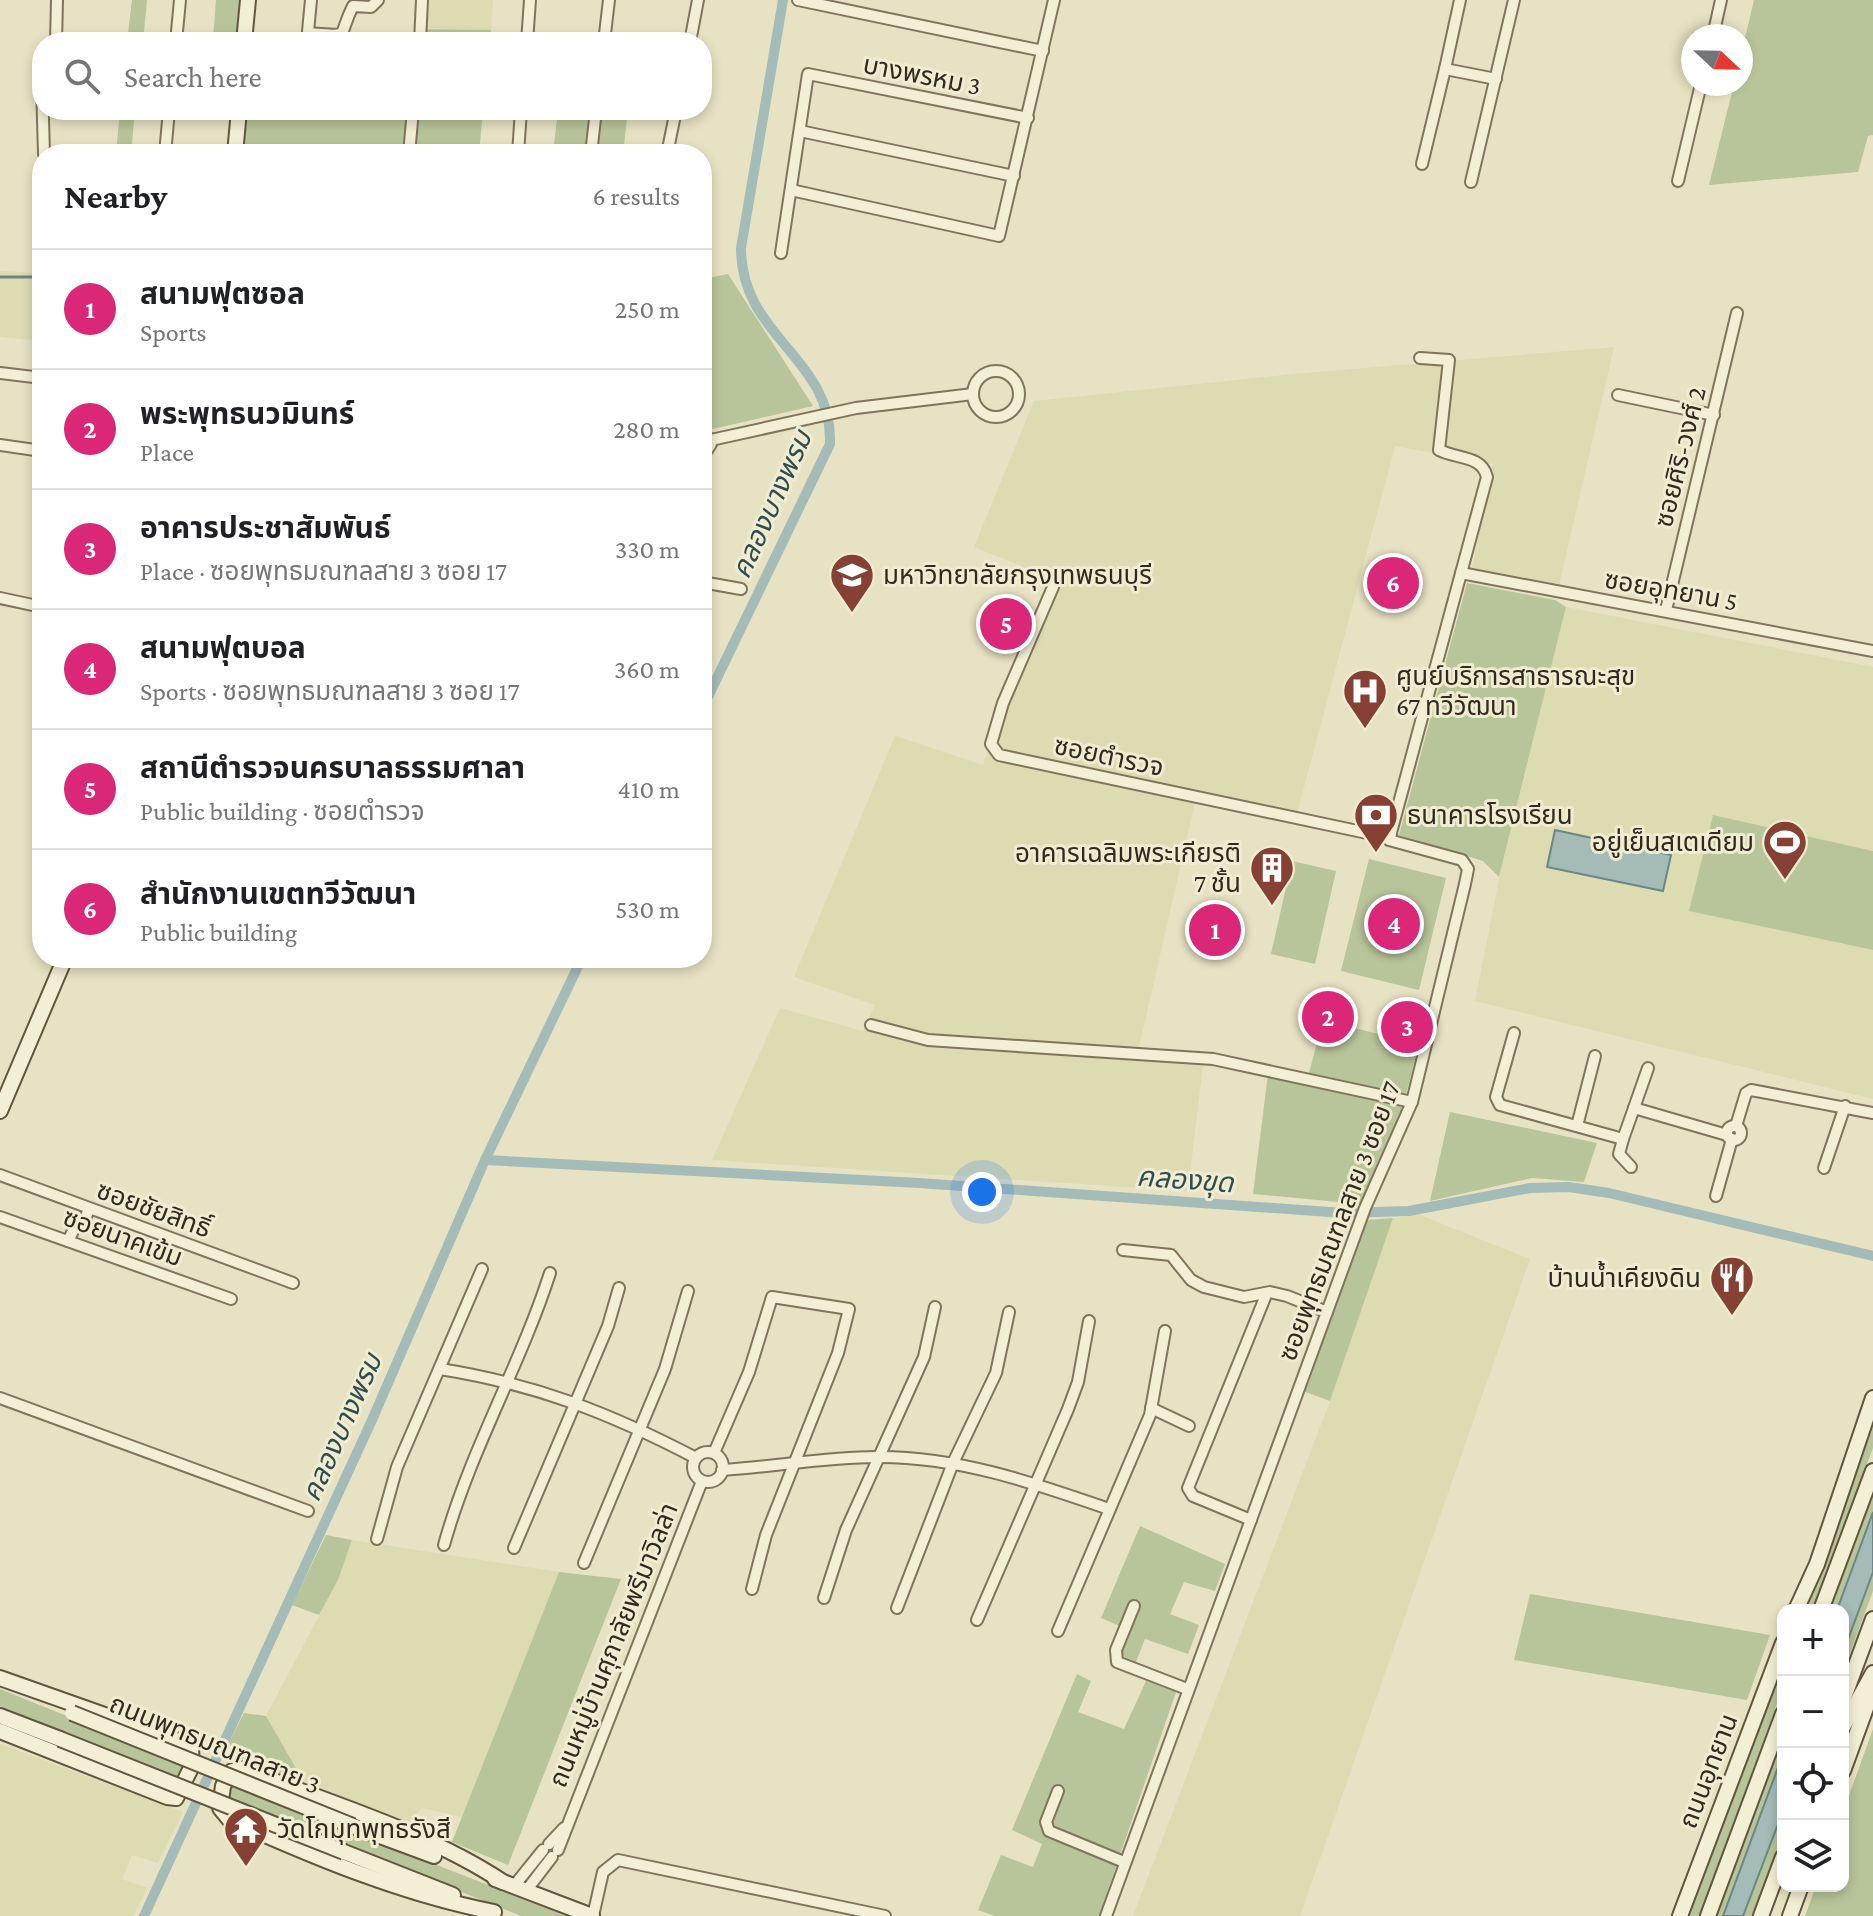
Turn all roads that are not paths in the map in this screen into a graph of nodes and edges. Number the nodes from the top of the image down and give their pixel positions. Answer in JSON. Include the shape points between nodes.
{"nodes":[{"id":1,"x":57,"y":0,"type":"edge"},
{"id":2,"x":180,"y":0,"type":"edge"},
{"id":3,"x":248,"y":0,"type":"edge"},
{"id":4,"x":311,"y":0,"type":"edge"},
{"id":5,"x":378,"y":0,"type":"edge"},
{"id":6,"x":422,"y":0,"type":"edge"},
{"id":7,"x":530,"y":0,"type":"edge"},
{"id":8,"x":609,"y":0,"type":"edge"},
{"id":9,"x":698,"y":0,"type":"edge"},
{"id":10,"x":798,"y":0,"type":"edge"},
{"id":11,"x":1054,"y":0,"type":"edge"},
{"id":12,"x":1460,"y":0,"type":"edge"},
{"id":13,"x":1514,"y":0,"type":"edge"},
{"id":14,"x":1721,"y":0,"type":"edge"},
{"id":15,"x":821,"y":2,"type":"edge"},
{"id":16,"x":1716,"y":24,"type":"edge"},
{"id":17,"x":56,"y":32,"type":"edge"},
{"id":18,"x":177,"y":32,"type":"edge"},
{"id":19,"x":245,"y":32,"type":"edge"},
{"id":20,"x":308,"y":32,"type":"edge"},
{"id":21,"x":345,"y":32,"type":"edge"},
{"id":22,"x":420,"y":32,"type":"edge"},
{"id":23,"x":528,"y":32,"type":"edge"},
{"id":24,"x":605,"y":32,"type":"edge"},
{"id":25,"x":692,"y":32,"type":"edge"},
{"id":26,"x":1043,"y":51,"type":"junction"},
{"id":27,"x":1445,"y":69,"type":"junction"},
{"id":28,"x":1496,"y":79,"type":"junction"},
{"id":29,"x":1698,"y":96,"type":"edge"},
{"id":30,"x":1028,"y":118,"type":"junction"},
{"id":31,"x":43,"y":120,"type":"edge"},
{"id":32,"x":168,"y":120,"type":"edge"},
{"id":33,"x":238,"y":120,"type":"edge"},
{"id":34,"x":412,"y":120,"type":"edge"},
{"id":35,"x":520,"y":120,"type":"edge"},
{"id":36,"x":595,"y":120,"type":"edge"},
{"id":37,"x":674,"y":120,"type":"edge"},
{"id":38,"x":800,"y":131,"type":"junction"},
{"id":39,"x":44,"y":144,"type":"edge"},
{"id":40,"x":166,"y":144,"type":"edge"},
{"id":41,"x":236,"y":144,"type":"edge"},
{"id":42,"x":410,"y":144,"type":"edge"},
{"id":43,"x":519,"y":144,"type":"edge"},
{"id":44,"x":592,"y":144,"type":"edge"},
{"id":45,"x":669,"y":144,"type":"edge"},
{"id":46,"x":1422,"y":164,"type":"dead end"},
{"id":47,"x":1014,"y":176,"type":"junction"},
{"id":48,"x":1678,"y":181,"type":"dead end"},
{"id":49,"x":1471,"y":182,"type":"dead end"},
{"id":50,"x":791,"y":190,"type":"junction"},
{"id":51,"x":781,"y":253,"type":"dead end"},
{"id":52,"x":1737,"y":313,"type":"dead end"},
{"id":53,"x":1420,"y":358,"type":"dead end"},
{"id":54,"x":0,"y":373,"type":"edge"},
{"id":55,"x":32,"y":377,"type":"edge"},
{"id":56,"x":973,"y":394,"type":"junction"},
{"id":57,"x":1618,"y":395,"type":"dead end"},
{"id":58,"x":1714,"y":415,"type":"junction"},
{"id":59,"x":712,"y":440,"type":"edge"},
{"id":60,"x":0,"y":445,"type":"edge"},
{"id":61,"x":32,"y":450,"type":"edge"},
{"id":62,"x":1461,"y":573,"type":"junction"},
{"id":63,"x":712,"y":584,"type":"edge"},
{"id":64,"x":1053,"y":587,"type":"dead end"},
{"id":65,"x":741,"y":589,"type":"dead end"},
{"id":66,"x":0,"y":598,"type":"edge"},
{"id":67,"x":32,"y":605,"type":"edge"},
{"id":68,"x":1666,"y":610,"type":"junction"},
{"id":69,"x":1873,"y":651,"type":"edge"},
{"id":70,"x":1391,"y":834,"type":"junction"},
{"id":71,"x":61,"y":968,"type":"edge"},
{"id":72,"x":871,"y":1025,"type":"dead end"},
{"id":73,"x":1514,"y":1033,"type":"dead end"},
{"id":74,"x":1595,"y":1056,"type":"dead end"},
{"id":75,"x":1648,"y":1068,"type":"dead end"},
{"id":76,"x":1412,"y":1102,"type":"junction"},
{"id":77,"x":1845,"y":1106,"type":"junction"},
{"id":78,"x":1634,"y":1108,"type":"junction"},
{"id":79,"x":0,"y":1111,"type":"edge"},
{"id":80,"x":1873,"y":1113,"type":"edge"},
{"id":81,"x":1577,"y":1126,"type":"junction"},
{"id":82,"x":1729,"y":1137,"type":"junction"},
{"id":83,"x":1623,"y":1139,"type":"junction"},
{"id":84,"x":1631,"y":1167,"type":"dead end"},
{"id":85,"x":1824,"y":1168,"type":"dead end"},
{"id":86,"x":0,"y":1175,"type":"edge"},
{"id":87,"x":1716,"y":1196,"type":"dead end"},
{"id":88,"x":89,"y":1209,"type":"junction"},
{"id":89,"x":0,"y":1217,"type":"edge"},
{"id":90,"x":68,"y":1241,"type":"junction"},
{"id":91,"x":1123,"y":1250,"type":"dead end"},
{"id":92,"x":482,"y":1269,"type":"dead end"},
{"id":93,"x":550,"y":1273,"type":"dead end"},
{"id":94,"x":293,"y":1283,"type":"dead end"},
{"id":95,"x":619,"y":1288,"type":"dead end"},
{"id":96,"x":688,"y":1291,"type":"dead end"},
{"id":97,"x":1266,"y":1295,"type":"junction"},
{"id":98,"x":231,"y":1299,"type":"dead end"},
{"id":99,"x":935,"y":1307,"type":"dead end"},
{"id":100,"x":1009,"y":1312,"type":"dead end"},
{"id":101,"x":1327,"y":1312,"type":"junction"},
{"id":102,"x":1089,"y":1321,"type":"dead end"},
{"id":103,"x":1165,"y":1331,"type":"dead end"},
{"id":104,"x":440,"y":1369,"type":"junction"},
{"id":105,"x":508,"y":1380,"type":"junction"},
{"id":106,"x":0,"y":1398,"type":"edge"},
{"id":107,"x":1873,"y":1398,"type":"edge"},
{"id":108,"x":577,"y":1401,"type":"junction"},
{"id":109,"x":1151,"y":1408,"type":"junction"},
{"id":110,"x":1189,"y":1426,"type":"dead end"},
{"id":111,"x":641,"y":1429,"type":"junction"},
{"id":112,"x":714,"y":1453,"type":"junction"},
{"id":113,"x":878,"y":1457,"type":"junction"},
{"id":114,"x":696,"y":1458,"type":"junction"},
{"id":115,"x":793,"y":1461,"type":"junction"},
{"id":116,"x":953,"y":1463,"type":"junction"},
{"id":117,"x":722,"y":1470,"type":"junction"},
{"id":118,"x":1873,"y":1471,"type":"edge"},
{"id":119,"x":702,"y":1481,"type":"junction"},
{"id":120,"x":1034,"y":1483,"type":"junction"},
{"id":121,"x":1109,"y":1509,"type":"junction"},
{"id":122,"x":308,"y":1511,"type":"dead end"},
{"id":123,"x":1251,"y":1520,"type":"junction"},
{"id":124,"x":377,"y":1539,"type":"dead end"},
{"id":125,"x":444,"y":1545,"type":"dead end"},
{"id":126,"x":514,"y":1548,"type":"dead end"},
{"id":127,"x":584,"y":1563,"type":"dead end"},
{"id":128,"x":1817,"y":1564,"type":"junction"},
{"id":129,"x":752,"y":1589,"type":"dead end"},
{"id":130,"x":824,"y":1598,"type":"dead end"},
{"id":131,"x":1799,"y":1604,"type":"edge"},
{"id":132,"x":1806,"y":1604,"type":"edge"},
{"id":133,"x":1823,"y":1604,"type":"edge"},
{"id":134,"x":1134,"y":1606,"type":"dead end"},
{"id":135,"x":897,"y":1608,"type":"dead end"},
{"id":136,"x":1873,"y":1619,"type":"edge"},
{"id":137,"x":977,"y":1620,"type":"dead end"},
{"id":138,"x":1058,"y":1631,"type":"dead end"},
{"id":139,"x":1777,"y":1659,"type":"edge"},
{"id":140,"x":1873,"y":1673,"type":"edge"},
{"id":141,"x":0,"y":1680,"type":"edge"},
{"id":142,"x":1849,"y":1684,"type":"edge"},
{"id":143,"x":1187,"y":1689,"type":"junction"},
{"id":144,"x":1873,"y":1689,"type":"edge"},
{"id":145,"x":0,"y":1716,"type":"edge"},
{"id":146,"x":1849,"y":1716,"type":"edge"},
{"id":147,"x":1777,"y":1729,"type":"edge"},
{"id":148,"x":0,"y":1731,"type":"edge"},
{"id":149,"x":1849,"y":1755,"type":"edge"},
{"id":150,"x":1058,"y":1791,"type":"dead end"},
{"id":151,"x":550,"y":1850,"type":"junction"},
{"id":152,"x":534,"y":1861,"type":"junction"},
{"id":153,"x":1124,"y":1862,"type":"junction"},
{"id":154,"x":545,"y":1867,"type":"junction"},
{"id":155,"x":1777,"y":1873,"type":"edge"},
{"id":156,"x":514,"y":1886,"type":"junction"},
{"id":157,"x":1799,"y":1892,"type":"edge"},
{"id":158,"x":499,"y":1914,"type":"edge"},
{"id":159,"x":592,"y":1916,"type":"edge"},
{"id":160,"x":885,"y":1916,"type":"edge"},
{"id":161,"x":1106,"y":1916,"type":"edge"},
{"id":162,"x":1680,"y":1916,"type":"edge"},
{"id":163,"x":1708,"y":1916,"type":"edge"},
{"id":164,"x":1761,"y":1916,"type":"edge"},
{"id":165,"x":1790,"y":1916,"type":"edge"}],
"edges":[{"from":1,"to":17,"type":"street"},
{"from":2,"to":18,"type":"street"},
{"from":3,"to":19,"type":"main road"},
{"from":4,"to":20,"type":"street"},
{"from":5,"to":21,"type":"street","via":[[371,7],[353,6]]},
{"from":6,"to":22,"type":"street"},
{"from":7,"to":23,"type":"street"},
{"from":8,"to":24,"type":"street"},
{"from":9,"to":25,"type":"street"},
{"from":10,"to":15,"type":"street"},
{"from":11,"to":26,"type":"street"},
{"from":12,"to":27,"type":"street"},
{"from":13,"to":28,"type":"street"},
{"from":14,"to":16,"type":"street"},
{"from":15,"to":26,"type":"street"},
{"from":26,"to":30,"type":"street"},
{"from":27,"to":28,"type":"street"},
{"from":27,"to":46,"type":"street"},
{"from":28,"to":49,"type":"street"},
{"from":29,"to":48,"type":"street"},
{"from":30,"to":38,"type":"street","name":"บางพรหม 3","via":[[808,74]]},
{"from":30,"to":47,"type":"street"},
{"from":31,"to":39,"type":"street"},
{"from":32,"to":40,"type":"street"},
{"from":33,"to":41,"type":"main road"},
{"from":34,"to":42,"type":"street"},
{"from":35,"to":43,"type":"street"},
{"from":36,"to":44,"type":"street"},
{"from":37,"to":45,"type":"street"},
{"from":38,"to":47,"type":"street"},
{"from":38,"to":50,"type":"street"},
{"from":47,"to":50,"type":"street","via":[[1002,231],[994,236]]},
{"from":50,"to":51,"type":"street"},
{"from":52,"to":58,"type":"street","name":"ซอยศิริ-วงศ์ 2"},
{"from":53,"to":62,"type":"street","via":[[1449,360],[1439,450],[1475,460],[1487,477]]},
{"from":54,"to":55,"type":"street"},
{"from":56,"to":56,"type":"street","via":[[978,379],[995,371],[1014,380],[1019,395],[1014,409],[996,417],[981,412]]},
{"from":56,"to":59,"type":"street","via":[[856,408]]},
{"from":57,"to":58,"type":"street"},
{"from":58,"to":68,"type":"street","name":"ซอยศิริ-วงศ์ 2"},
{"from":60,"to":61,"type":"street"},
{"from":62,"to":68,"type":"street","name":"ซอยอุทยาน 5"},
{"from":62,"to":70,"type":"street"},
{"from":63,"to":65,"type":"street"},
{"from":64,"to":70,"type":"street","name":"ซอยตำรวจ","via":[[1003,703],[991,744],[999,755]]},
{"from":66,"to":67,"type":"street"},
{"from":68,"to":69,"type":"street","name":"ซอยอุทยาน 5"},
{"from":70,"to":76,"type":"street","name":"ซอยพุทธมณฑลสาย 3 ซอย 17","via":[[1389,840],[1455,857],[1468,869]]},
{"from":71,"to":79,"type":"main road"},
{"from":72,"to":76,"type":"street","via":[[928,1040],[1213,1059]]},
{"from":73,"to":81,"type":"street","via":[[1496,1101]]},
{"from":74,"to":81,"type":"street"},
{"from":75,"to":78,"type":"street"},
{"from":76,"to":101,"type":"street","name":"ซอยพุทธมณฑลสาย 3 ซอย 17"},
{"from":77,"to":80,"type":"street"},
{"from":77,"to":82,"type":"street","via":[[1751,1090],[1736,1126],[1729,1127]]},
{"from":77,"to":85,"type":"street"},
{"from":78,"to":82,"type":"street"},
{"from":78,"to":83,"type":"street"},
{"from":81,"to":83,"type":"street"},
{"from":82,"to":87,"type":"street"},
{"from":83,"to":84,"type":"street","via":[[1619,1154]]},
{"from":86,"to":88,"type":"street","name":"ซอยชัยสิทธิ์"},
{"from":88,"to":90,"type":"street"},
{"from":88,"to":94,"type":"street","name":"ซอยชัยสิทธิ์"},
{"from":89,"to":90,"type":"street","name":"ซอยนาคเข้ม"},
{"from":90,"to":98,"type":"street","name":"ซอยนาคเข้ม"},
{"from":91,"to":97,"type":"street","via":[[1171,1255],[1191,1280],[1204,1287],[1244,1297]]},
{"from":92,"to":104,"type":"street"},
{"from":93,"to":105,"type":"street"},
{"from":95,"to":108,"type":"street"},
{"from":96,"to":111,"type":"street"},
{"from":97,"to":101,"type":"street","via":[[1287,1296]]},
{"from":97,"to":123,"type":"street","via":[[1188,1488],[1193,1496]]},
{"from":99,"to":113,"type":"street","via":[[924,1357]]},
{"from":100,"to":116,"type":"street","via":[[996,1373]]},
{"from":101,"to":123,"type":"street","name":"ซอยพุทธมณฑลสาย 3 ซอย 17"},
{"from":102,"to":120,"type":"street","via":[[1078,1382]]},
{"from":103,"to":109,"type":"street"},
{"from":104,"to":105,"type":"street"},
{"from":104,"to":124,"type":"street","via":[[397,1467]]},
{"from":105,"to":108,"type":"street"},
{"from":105,"to":125,"type":"street"},
{"from":106,"to":122,"type":"street"},
{"from":107,"to":128,"type":"main road"},
{"from":108,"to":111,"type":"street"},
{"from":108,"to":126,"type":"street"},
{"from":109,"to":110,"type":"street"},
{"from":109,"to":121,"type":"street"},
{"from":111,"to":114,"type":"street"},
{"from":111,"to":127,"type":"street"},
{"from":112,"to":114,"type":"street"},
{"from":112,"to":115,"type":"street","via":[[749,1372],[772,1297],[845,1306],[851,1310],[838,1353]]},
{"from":112,"to":117,"type":"street"},
{"from":113,"to":115,"type":"street"},
{"from":113,"to":116,"type":"street"},
{"from":113,"to":130,"type":"street"},
{"from":114,"to":119,"type":"street","via":[[693,1471]]},
{"from":115,"to":117,"type":"street"},
{"from":115,"to":129,"type":"street"},
{"from":116,"to":120,"type":"street"},
{"from":116,"to":135,"type":"street"},
{"from":117,"to":119,"type":"street","via":[[715,1480]]},
{"from":118,"to":133,"type":"main road"},
{"from":119,"to":151,"type":"street","name":"ถนนหมู่บ้านศุภาลัยพรีมาวิลล่า","via":[[565,1826]]},
{"from":120,"to":121,"type":"street"},
{"from":120,"to":137,"type":"street"},
{"from":121,"to":138,"type":"street"},
{"from":123,"to":143,"type":"street","name":"ซอยพุทธมณฑลสาย 3 ซอย 17"},
{"from":128,"to":131,"type":"main road"},
{"from":128,"to":132,"type":"main road"},
{"from":134,"to":143,"type":"street","via":[[1116,1650],[1117,1662]]},
{"from":136,"to":142,"type":"main road"},
{"from":139,"to":162,"type":"main road","name":"ถนนอุทยาน"},
{"from":140,"to":146,"type":"main road"},
{"from":141,"to":148,"type":"main road","via":[[181,1742],[191,1749],[192,1766],[176,1798],[167,1797]]},
{"from":141,"to":156,"type":"main road","name":"ถนนพุทธมณฑลสาย 3","bridge":true,"via":[[353,1826]]},
{"from":143,"to":153,"type":"street","name":"ซอยพุทธมณฑลสาย 3 ซอย 17"},
{"from":144,"to":149,"type":"main road"},
{"from":145,"to":158,"type":"main road","name":"ถนนพุทธมณฑลสาย 3","bridge":true},
{"from":147,"to":163,"type":"main road","name":"ถนนอุทยาน"},
{"from":150,"to":153,"type":"street","via":[[1046,1822],[1049,1831]]},
{"from":151,"to":152,"type":"street"},
{"from":151,"to":154,"type":"street"},
{"from":152,"to":154,"type":"street"},
{"from":152,"to":156,"type":"street"},
{"from":153,"to":161,"type":"street","name":"ซอยพุทธมณฑลสาย 3 ซอย 17"},
{"from":154,"to":156,"type":"street"},
{"from":155,"to":164,"type":"main road"},
{"from":156,"to":158,"type":"main road","via":[[423,1841],[242,1769],[232,1771],[223,1786],[220,1808],[229,1819],[396,1886]]},
{"from":156,"to":159,"type":"main road","name":"ถนนพุทธมณฑลสาย 3"},
{"from":157,"to":165,"type":"main road"},
{"from":159,"to":160,"type":"street","via":[[603,1872],[618,1860]]}]}
